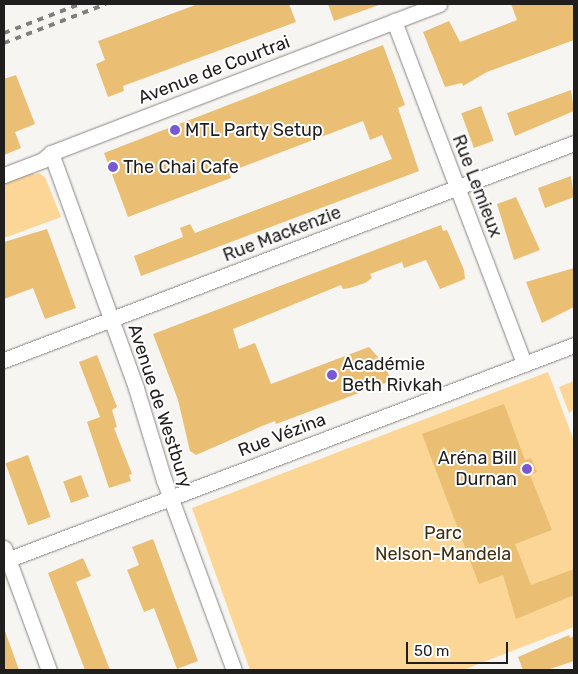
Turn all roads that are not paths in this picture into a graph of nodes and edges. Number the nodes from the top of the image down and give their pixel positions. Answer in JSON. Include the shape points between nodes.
{"nodes":[{"id":1,"x":439,"y":4,"type":"edge"},
{"id":2,"x":394,"y":21,"type":"junction"},
{"id":3,"x":574,"y":143,"type":"edge"},
{"id":4,"x":51,"y":153,"type":"junction"},
{"id":5,"x":4,"y":175,"type":"edge"},
{"id":6,"x":457,"y":188,"type":"junction"},
{"id":7,"x":112,"y":319,"type":"junction"},
{"id":8,"x":574,"y":345,"type":"edge"},
{"id":9,"x":4,"y":360,"type":"edge"},
{"id":10,"x":524,"y":364,"type":"junction"},
{"id":11,"x":170,"y":498,"type":"junction"},
{"id":12,"x":5,"y":556,"type":"edge"},
{"id":13,"x":49,"y":670,"type":"edge"},
{"id":14,"x":234,"y":670,"type":"edge"}],
"edges":[{"from":1,"to":2,"type":"street","name":"Avenue de Courtrai"},
{"from":2,"to":4,"type":"street","name":"Avenue de Courtrai"},
{"from":2,"to":6,"type":"street","name":"Rue Lemieux"},
{"from":3,"to":6,"type":"street","name":"Rue Mackenzie"},
{"from":4,"to":5,"type":"street","name":"Avenue de Courtrai","via":[[43,160]]},
{"from":4,"to":7,"type":"street","name":"Avenue de Westbury"},
{"from":6,"to":7,"type":"street","name":"Rue Mackenzie"},
{"from":6,"to":10,"type":"street","name":"Rue Lemieux"},
{"from":7,"to":9,"type":"street","name":"Rue Mackenzie"},
{"from":7,"to":11,"type":"street","name":"Avenue de Westbury"},
{"from":8,"to":10,"type":"street","name":"Rue Vézina"},
{"from":10,"to":11,"type":"street","name":"Rue Vézina"},
{"from":11,"to":12,"type":"street","name":"Rue Vézina"},
{"from":11,"to":14,"type":"street","name":"Avenue de Westbury"},
{"from":12,"to":13,"type":"street"}]}
